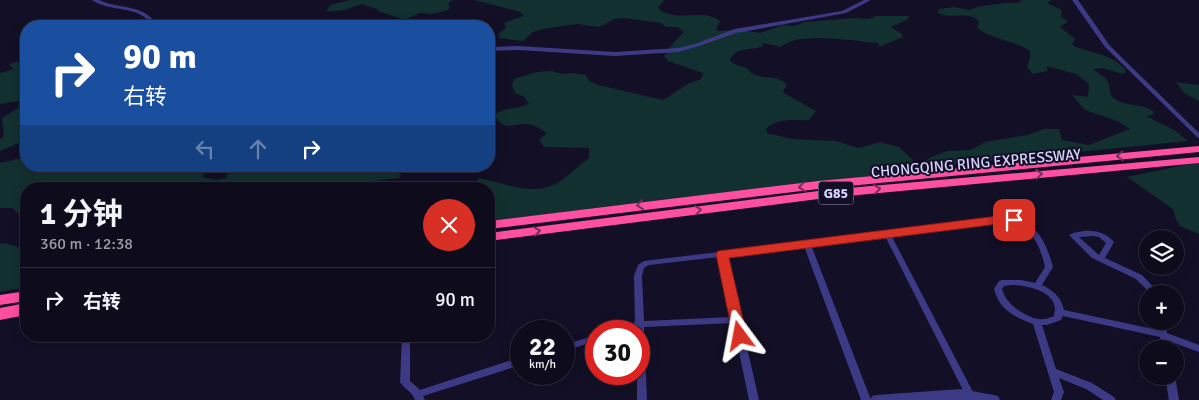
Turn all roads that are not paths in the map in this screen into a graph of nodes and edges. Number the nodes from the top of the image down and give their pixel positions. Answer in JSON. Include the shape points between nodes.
{"nodes":[{"id":1,"x":95,"y":0,"type":"edge"},
{"id":2,"x":868,"y":0,"type":"edge"},
{"id":3,"x":1075,"y":0,"type":"edge"},
{"id":4,"x":150,"y":20,"type":"edge"},
{"id":5,"x":1107,"y":46,"type":"joint"},
{"id":6,"x":495,"y":49,"type":"edge"},
{"id":7,"x":1199,"y":136,"type":"edge"},
{"id":8,"x":1199,"y":149,"type":"edge"},
{"id":9,"x":1199,"y":160,"type":"edge"},
{"id":10,"x":495,"y":224,"type":"edge"},
{"id":11,"x":887,"y":234,"type":"junction"},
{"id":12,"x":495,"y":236,"type":"edge"},
{"id":13,"x":807,"y":244,"type":"junction"},
{"id":14,"x":722,"y":254,"type":"junction"},
{"id":15,"x":1100,"y":258,"type":"junction"},
{"id":16,"x":1146,"y":285,"type":"edge"},
{"id":17,"x":1037,"y":286,"type":"junction"},
{"id":18,"x":20,"y":297,"type":"edge"},
{"id":19,"x":0,"y":300,"type":"edge"},
{"id":20,"x":20,"y":310,"type":"edge"},
{"id":21,"x":1060,"y":312,"type":"junction"},
{"id":22,"x":0,"y":314,"type":"edge"},
{"id":23,"x":639,"y":320,"type":"edge"},
{"id":24,"x":737,"y":320,"type":"junction"},
{"id":25,"x":1037,"y":322,"type":"junction"},
{"id":26,"x":650,"y":324,"type":"edge"},
{"id":27,"x":1163,"y":330,"type":"edge"},
{"id":28,"x":1164,"y":335,"type":"junction"},
{"id":29,"x":1165,"y":340,"type":"edge"},
{"id":30,"x":406,"y":342,"type":"edge"},
{"id":31,"x":1199,"y":349,"type":"edge"},
{"id":32,"x":510,"y":365,"type":"edge"},
{"id":33,"x":1052,"y":371,"type":"junction"},
{"id":34,"x":641,"y":385,"type":"edge"},
{"id":35,"x":1172,"y":385,"type":"edge"},
{"id":36,"x":970,"y":396,"type":"junction"},
{"id":37,"x":419,"y":397,"type":"edge"},
{"id":38,"x":642,"y":400,"type":"edge"},
{"id":39,"x":754,"y":400,"type":"edge"},
{"id":40,"x":866,"y":400,"type":"edge"},
{"id":41,"x":876,"y":400,"type":"edge"},
{"id":42,"x":994,"y":400,"type":"edge"},
{"id":43,"x":1056,"y":400,"type":"edge"},
{"id":44,"x":1111,"y":400,"type":"edge"},
{"id":45,"x":1174,"y":400,"type":"edge"}],
"edges":[{"from":1,"to":4,"type":"street","via":[[139,12]]},
{"from":2,"to":6,"type":"street","via":[[844,12],[735,32],[678,50],[615,54]]},
{"from":3,"to":5,"type":"street"},
{"from":5,"to":7,"type":"street"},
{"from":8,"to":10,"type":"highway","name":"CHONGQING RING EXPRESSWAY","number":"G85","one_way":true,"via":[[809,186]]},
{"from":12,"to":9,"type":"highway","name":"CHONGQING RING EXPRESSWAY","number":"G85","one_way":true,"via":[[826,194]]},
{"from":11,"to":13,"type":"street"},
{"from":11,"to":17,"type":"street","via":[[1014,220],[1038,236],[1046,251],[1049,267]]},
{"from":11,"to":36,"type":"street"},
{"from":13,"to":14,"type":"street"},
{"from":13,"to":40,"type":"street"},
{"from":14,"to":23,"type":"street","via":[[647,263],[641,267],[638,276]]},
{"from":14,"to":24,"type":"street"},
{"from":15,"to":15,"type":"street","via":[[1096,256],[1073,235],[1097,232],[1104,236],[1110,242]]},
{"from":15,"to":16,"type":"street","via":[[1138,277]]},
{"from":17,"to":21,"type":"street","via":[[1051,294]]},
{"from":17,"to":25,"type":"street","via":[[1012,281],[1002,283],[998,289],[1006,306]]},
{"from":18,"to":19,"type":"highway"},
{"from":20,"to":22,"type":"highway"},
{"from":21,"to":25,"type":"street","via":[[1058,318]]},
{"from":21,"to":28,"type":"street"},
{"from":24,"to":26,"type":"street"},
{"from":24,"to":39,"type":"street"},
{"from":25,"to":33,"type":"street"},
{"from":27,"to":28,"type":"street"},
{"from":28,"to":29,"type":"street"},
{"from":28,"to":31,"type":"street"},
{"from":30,"to":37,"type":"street","via":[[405,382]]},
{"from":32,"to":37,"type":"street"},
{"from":33,"to":43,"type":"street","via":[[1059,392]]},
{"from":33,"to":44,"type":"street","via":[[1089,386]]},
{"from":34,"to":38,"type":"street"},
{"from":35,"to":45,"type":"street"},
{"from":36,"to":41,"type":"street","via":[[934,395]]},
{"from":36,"to":42,"type":"street"}]}
